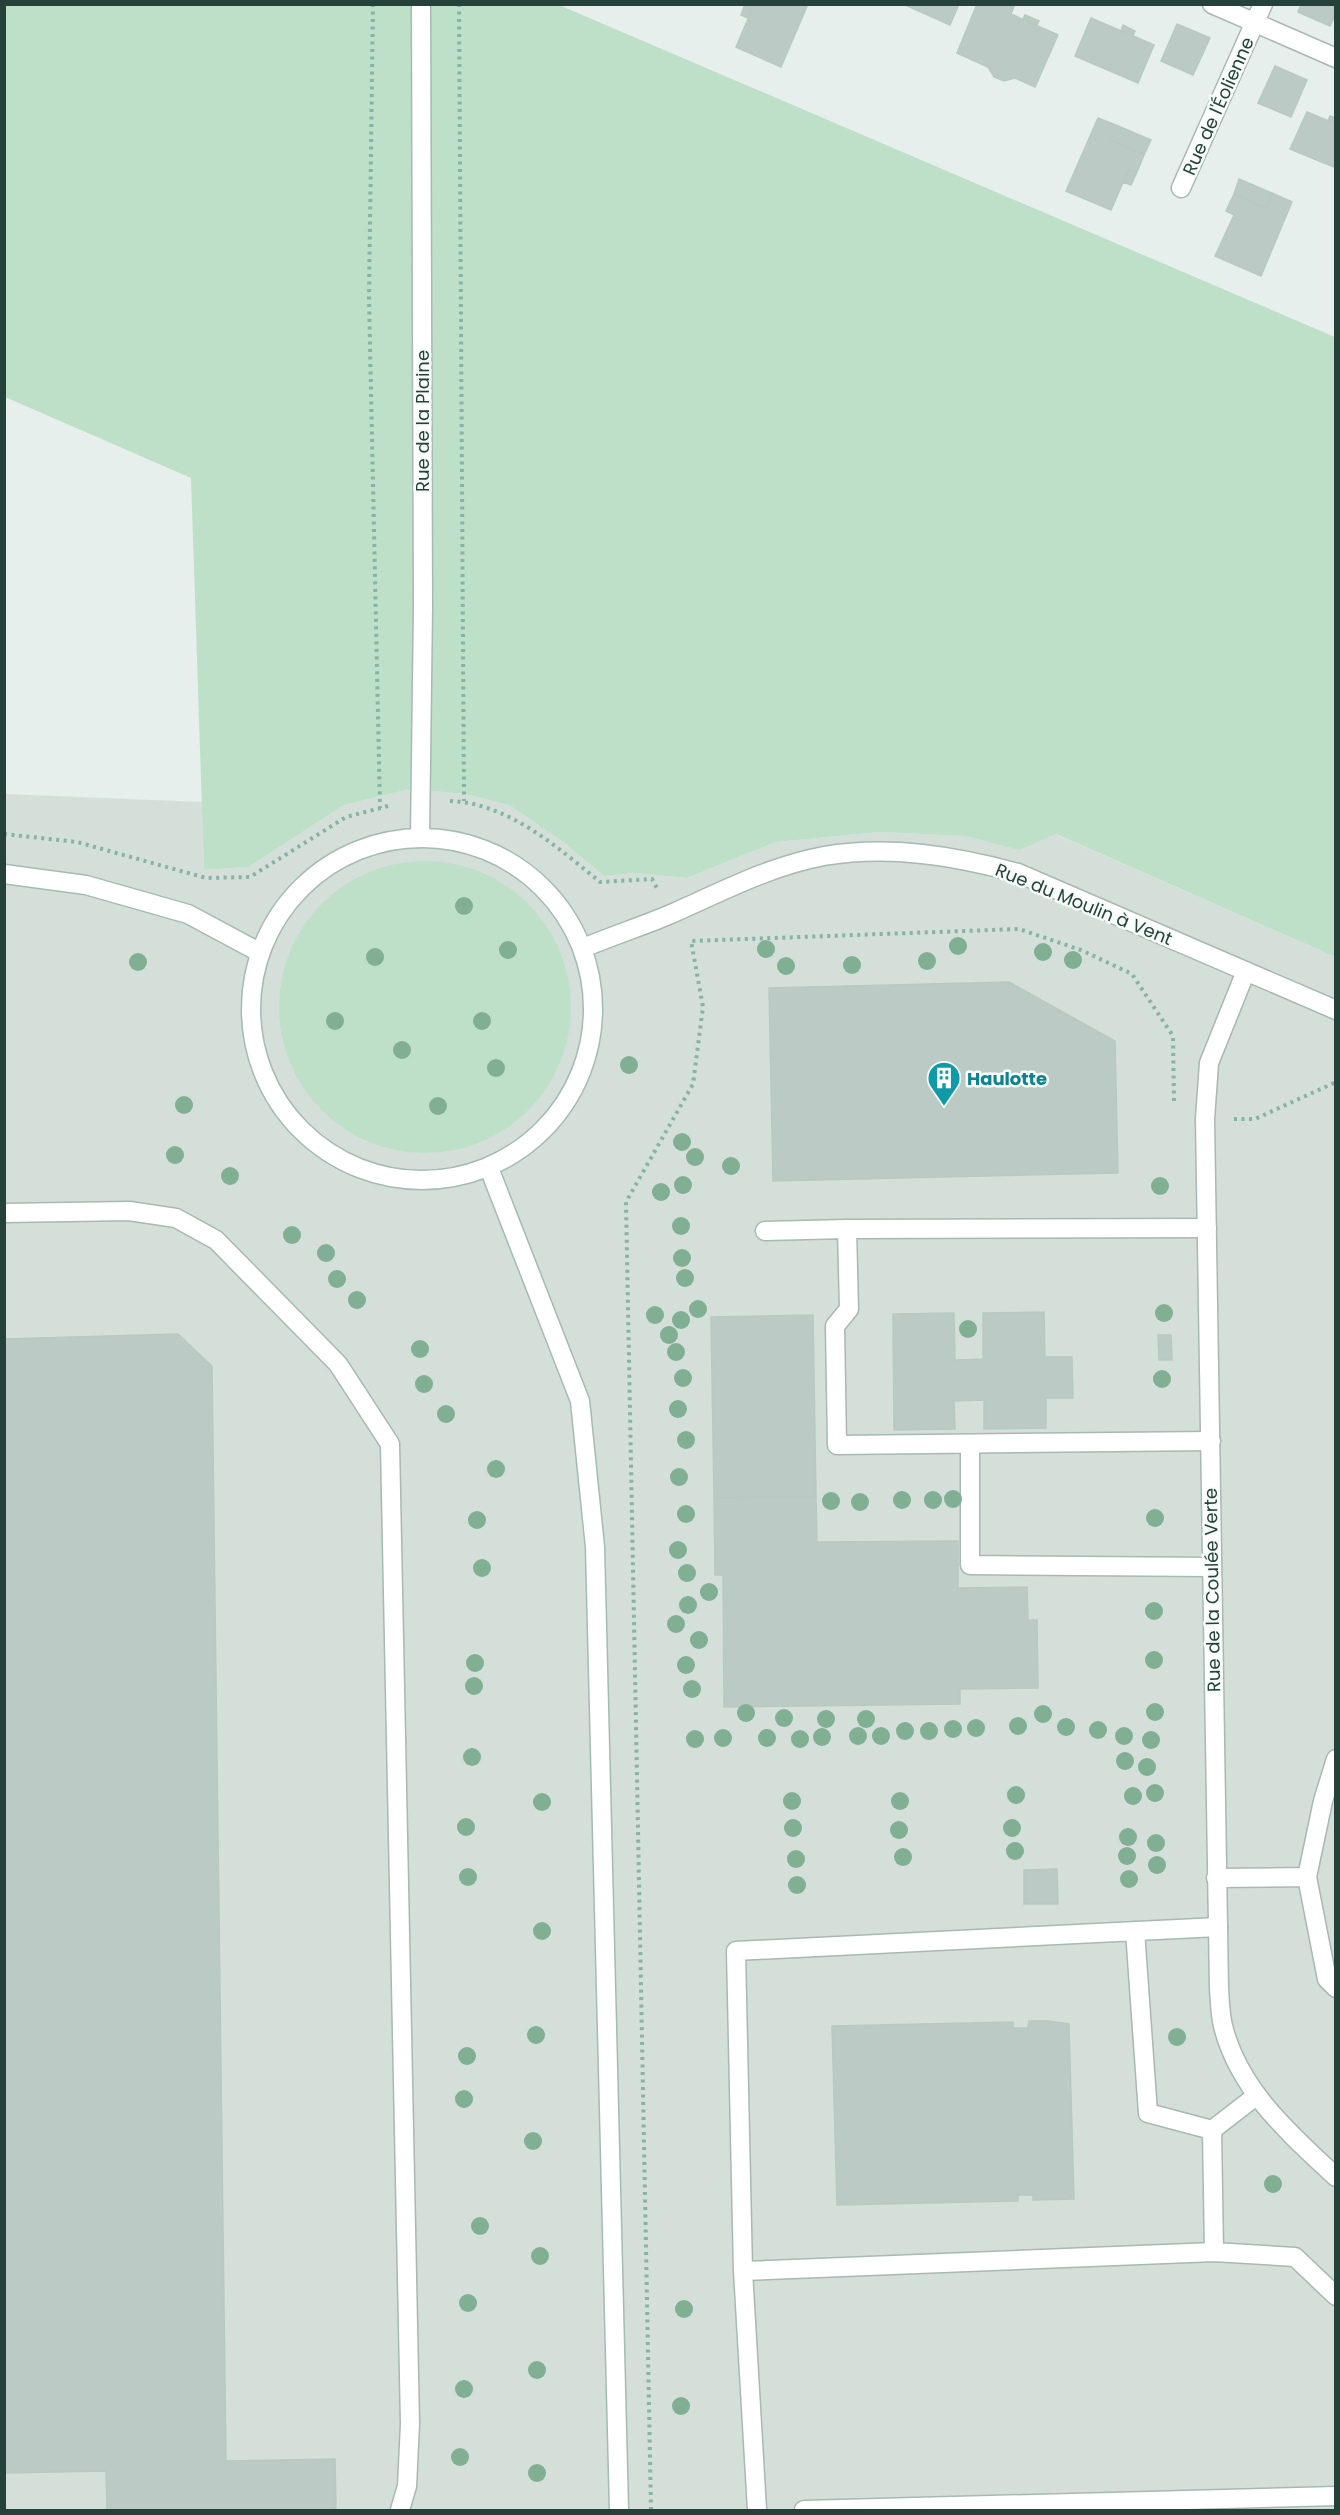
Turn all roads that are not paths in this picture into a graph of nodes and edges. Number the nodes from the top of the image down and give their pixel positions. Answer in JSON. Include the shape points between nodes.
{"nodes":[{"id":1,"x":421,"y":4,"type":"edge"},
{"id":2,"x":1212,"y":4,"type":"edge"},
{"id":3,"x":1263,"y":4,"type":"edge"},
{"id":4,"x":1255,"y":23,"type":"junction"},
{"id":5,"x":1335,"y":58,"type":"edge"},
{"id":6,"x":1181,"y":188,"type":"dead end"},
{"id":7,"x":420,"y":838,"type":"junction"},
{"id":8,"x":4,"y":874,"type":"edge"},
{"id":9,"x":586,"y":947,"type":"junction"},
{"id":10,"x":259,"y":952,"type":"junction"},
{"id":11,"x":1246,"y":971,"type":"junction"},
{"id":12,"x":1335,"y":1010,"type":"edge"},
{"id":13,"x":489,"y":1168,"type":"junction"},
{"id":14,"x":4,"y":1213,"type":"edge"},
{"id":15,"x":1207,"y":1228,"type":"junction"},
{"id":16,"x":847,"y":1229,"type":"junction"},
{"id":17,"x":765,"y":1231,"type":"dead end"},
{"id":18,"x":1210,"y":1441,"type":"junction"},
{"id":19,"x":970,"y":1444,"type":"junction"},
{"id":20,"x":1212,"y":1568,"type":"junction"},
{"id":21,"x":1335,"y":1758,"type":"edge"},
{"id":22,"x":1216,"y":1878,"type":"junction"},
{"id":23,"x":1307,"y":1878,"type":"junction"},
{"id":24,"x":1218,"y":1927,"type":"junction"},
{"id":25,"x":1135,"y":1931,"type":"junction"},
{"id":26,"x":1335,"y":1988,"type":"edge"},
{"id":27,"x":1256,"y":2096,"type":"junction"},
{"id":28,"x":1212,"y":2130,"type":"junction"},
{"id":29,"x":1335,"y":2176,"type":"edge"},
{"id":30,"x":1214,"y":2252,"type":"junction"},
{"id":31,"x":743,"y":2271,"type":"junction"},
{"id":32,"x":1335,"y":2296,"type":"edge"},
{"id":33,"x":1335,"y":2496,"type":"edge"},
{"id":34,"x":400,"y":2511,"type":"edge"},
{"id":35,"x":619,"y":2511,"type":"edge"},
{"id":36,"x":757,"y":2511,"type":"edge"},
{"id":37,"x":804,"y":2511,"type":"edge"}],
"edges":[{"from":1,"to":7,"type":"street","name":"Rue de la Plaine"},
{"from":2,"to":4,"type":"street","name":"Rue de l'Éolienne"},
{"from":3,"to":4,"type":"street","name":"Rue de l'Éolienne"},
{"from":4,"to":5,"type":"street","name":"Rue de l'Éolienne"},
{"from":4,"to":6,"type":"street","name":"Rue de l'Éolienne"},
{"from":7,"to":9,"type":"street","via":[[468,843],[515,864],[553,897]]},
{"from":7,"to":10,"type":"street","via":[[367,845],[321,870],[284,906]]},
{"from":8,"to":10,"type":"street","via":[[86,885],[188,914]]},
{"from":9,"to":11,"type":"street","name":"Rue du Moulin à Vent","via":[[787,864],[861,853],[935,854],[1018,873]]},
{"from":9,"to":13,"type":"street","via":[[593,993],[589,1047],[569,1097],[535,1139]]},
{"from":10,"to":13,"type":"street","via":[[250,1008],[259,1064],[293,1122],[326,1152],[378,1176],[434,1181]]},
{"from":11,"to":12,"type":"street","name":"Rue du Moulin à Vent"},
{"from":11,"to":15,"type":"street","name":"Rue de la Coulée Verte","via":[[1209,1063],[1205,1119]]},
{"from":13,"to":35,"type":"street","via":[[580,1401],[595,1547]]},
{"from":14,"to":34,"type":"street","via":[[129,1211],[176,1218],[216,1240],[338,1364],[390,1444],[410,2424],[407,2486]]},
{"from":15,"to":16,"type":"street"},
{"from":15,"to":18,"type":"street","name":"Rue de la Coulée Verte"},
{"from":16,"to":17,"type":"street"},
{"from":16,"to":19,"type":"street","via":[[849,1309],[835,1326],[837,1445]]},
{"from":18,"to":19,"type":"street"},
{"from":18,"to":20,"type":"street","name":"Rue de la Coulée Verte"},
{"from":19,"to":20,"type":"street","via":[[970,1565]]},
{"from":20,"to":22,"type":"street","name":"Rue de la Coulée Verte"},
{"from":21,"to":23,"type":"street"},
{"from":22,"to":23,"type":"street"},
{"from":22,"to":24,"type":"street","name":"Rue de la Coulée Verte"},
{"from":23,"to":26,"type":"street","via":[[1326,1979]]},
{"from":24,"to":25,"type":"street"},
{"from":24,"to":27,"type":"street","name":"Rue de la Coulée Verte","via":[[1223,2026]]},
{"from":25,"to":28,"type":"street","via":[[1148,2113]]},
{"from":25,"to":31,"type":"street","via":[[736,1951]]},
{"from":27,"to":28,"type":"street"},
{"from":27,"to":29,"type":"street","name":"Rue de la Coulée Verte","via":[[1281,2126]]},
{"from":28,"to":30,"type":"street"},
{"from":30,"to":31,"type":"street"},
{"from":30,"to":32,"type":"street","via":[[1295,2256]]},
{"from":31,"to":36,"type":"street"},
{"from":33,"to":37,"type":"street"}]}
